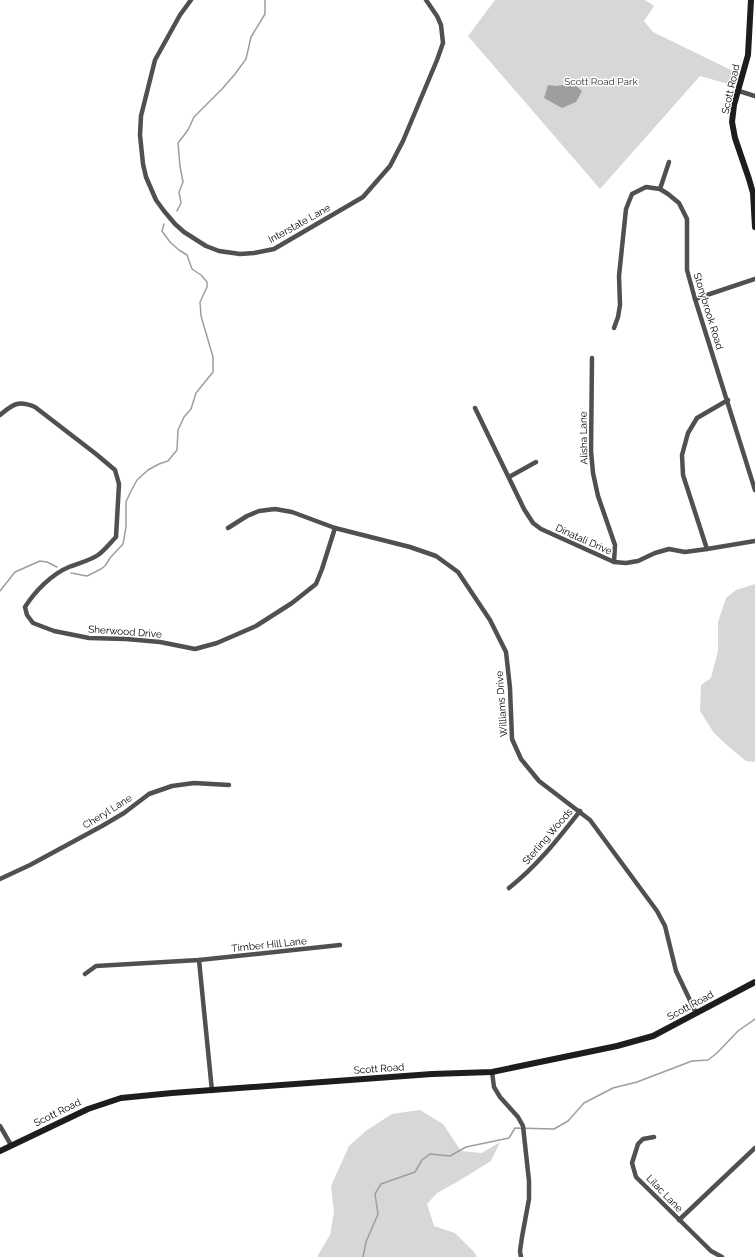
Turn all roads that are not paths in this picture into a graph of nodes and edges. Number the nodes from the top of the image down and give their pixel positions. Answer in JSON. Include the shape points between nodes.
{"nodes":[{"id":1,"x":191,"y":0,"type":"edge"},
{"id":2,"x":426,"y":0,"type":"edge"},
{"id":3,"x":751,"y":0,"type":"edge"},
{"id":4,"x":738,"y":91,"type":"junction"},
{"id":5,"x":755,"y":96,"type":"edge"},
{"id":6,"x":669,"y":162,"type":"dead end"},
{"id":7,"x":660,"y":189,"type":"junction"},
{"id":8,"x":755,"y":227,"type":"edge"},
{"id":9,"x":755,"y":279,"type":"edge"},
{"id":10,"x":695,"y":299,"type":"junction"},
{"id":11,"x":614,"y":328,"type":"dead end"},
{"id":12,"x":592,"y":358,"type":"dead end"},
{"id":13,"x":728,"y":400,"type":"junction"},
{"id":14,"x":475,"y":408,"type":"dead end"},
{"id":15,"x":0,"y":415,"type":"edge"},
{"id":16,"x":536,"y":462,"type":"dead end"},
{"id":17,"x":508,"y":477,"type":"junction"},
{"id":18,"x":755,"y":490,"type":"edge"},
{"id":19,"x":228,"y":528,"type":"dead end"},
{"id":20,"x":335,"y":528,"type":"junction"},
{"id":21,"x":755,"y":541,"type":"edge"},
{"id":22,"x":707,"y":549,"type":"junction"},
{"id":23,"x":614,"y":562,"type":"junction"},
{"id":24,"x":229,"y":785,"type":"dead end"},
{"id":25,"x":580,"y":811,"type":"junction"},
{"id":26,"x":0,"y":879,"type":"edge"},
{"id":27,"x":509,"y":888,"type":"dead end"},
{"id":28,"x":340,"y":945,"type":"dead end"},
{"id":29,"x":199,"y":960,"type":"junction"},
{"id":30,"x":85,"y":974,"type":"dead end"},
{"id":31,"x":755,"y":982,"type":"edge"},
{"id":32,"x":696,"y":1013,"type":"junction"},
{"id":33,"x":492,"y":1072,"type":"junction"},
{"id":34,"x":212,"y":1091,"type":"junction"},
{"id":35,"x":0,"y":1126,"type":"edge"},
{"id":36,"x":654,"y":1137,"type":"dead end"},
{"id":37,"x":11,"y":1145,"type":"junction"},
{"id":38,"x":755,"y":1148,"type":"edge"},
{"id":39,"x":0,"y":1151,"type":"edge"},
{"id":40,"x":679,"y":1220,"type":"junction"},
{"id":41,"x":522,"y":1257,"type":"edge"},
{"id":42,"x":722,"y":1257,"type":"edge"}],
"edges":[{"from":1,"to":2,"type":"street","name":"Interstate Lane","via":[[155,60],[141,116],[143,164],[156,200],[175,224],[206,246],[240,254],[274,249],[363,197],[390,166],[403,141],[443,43],[441,25]]},
{"from":3,"to":4,"type":"main road","name":"Scott Road","via":[[748,55]]},
{"from":4,"to":5,"type":"street"},
{"from":4,"to":8,"type":"main road","name":"Scott Road","via":[[733,111],[733,127],[753,193]]},
{"from":6,"to":7,"type":"street"},
{"from":7,"to":10,"type":"street","name":"Stonybrook Road","via":[[679,203],[687,219],[687,270]]},
{"from":7,"to":11,"type":"street","via":[[646,187],[632,194],[626,209],[619,276],[620,305]]},
{"from":9,"to":10,"type":"street"},
{"from":10,"to":13,"type":"street","name":"Stonybrook Road"},
{"from":12,"to":23,"type":"street","name":"Alisha Lane","via":[[593,473],[615,545]]},
{"from":13,"to":18,"type":"street","name":"Stonybrook Road"},
{"from":13,"to":22,"type":"street","via":[[697,418],[688,433],[682,455],[683,475]]},
{"from":14,"to":17,"type":"street","name":"Dinatali Drive"},
{"from":15,"to":20,"type":"street","name":"Sherwood Drive","via":[[12,405],[25,403],[35,407],[115,470],[119,484],[116,537],[98,555],[58,573],[25,607],[33,623],[54,631],[89,638],[160,642],[194,649],[217,643],[256,626],[316,584]]},
{"from":16,"to":17,"type":"street"},
{"from":17,"to":23,"type":"street","name":"Dinatali Drive","via":[[533,523]]},
{"from":19,"to":20,"type":"street","name":"Williams Drive","via":[[259,511],[275,509],[292,512]]},
{"from":20,"to":25,"type":"street","name":"Williams Drive","via":[[436,556],[458,572],[490,620],[506,652],[512,739],[521,759],[540,781]]},
{"from":21,"to":22,"type":"street","name":"Dinatali Drive"},
{"from":22,"to":23,"type":"street","name":"Dinatali Drive","via":[[685,552],[669,549],[626,564]]},
{"from":24,"to":26,"type":"street","name":"Cheryl Lane","via":[[194,783],[172,786],[149,794],[102,826]]},
{"from":25,"to":27,"type":"street","name":"Sterling Woods","via":[[544,857]]},
{"from":25,"to":32,"type":"street","name":"Williams Drive","via":[[600,831],[665,926],[676,971]]},
{"from":28,"to":29,"type":"street","name":"Timber Hill Lane"},
{"from":29,"to":30,"type":"street","name":"Timber Hill Lane","via":[[96,966]]},
{"from":29,"to":34,"type":"street"},
{"from":31,"to":32,"type":"main road","name":"Scott Road"},
{"from":32,"to":33,"type":"main road","name":"Scott Road","via":[[653,1036]]},
{"from":33,"to":34,"type":"main road","name":"Scott Road","via":[[432,1074]]},
{"from":33,"to":41,"type":"street","via":[[494,1087],[518,1117],[524,1129],[530,1181],[520,1251]]},
{"from":34,"to":37,"type":"main road","name":"Scott Road","via":[[121,1098],[88,1109]]},
{"from":35,"to":37,"type":"street"},
{"from":36,"to":40,"type":"street","name":"Lilac Lane","via":[[643,1139],[638,1144],[632,1163],[636,1176]]},
{"from":37,"to":39,"type":"main road","name":"Scott Road"},
{"from":38,"to":40,"type":"street"},
{"from":40,"to":42,"type":"street","name":"Lilac Lane","via":[[711,1251]]}]}
